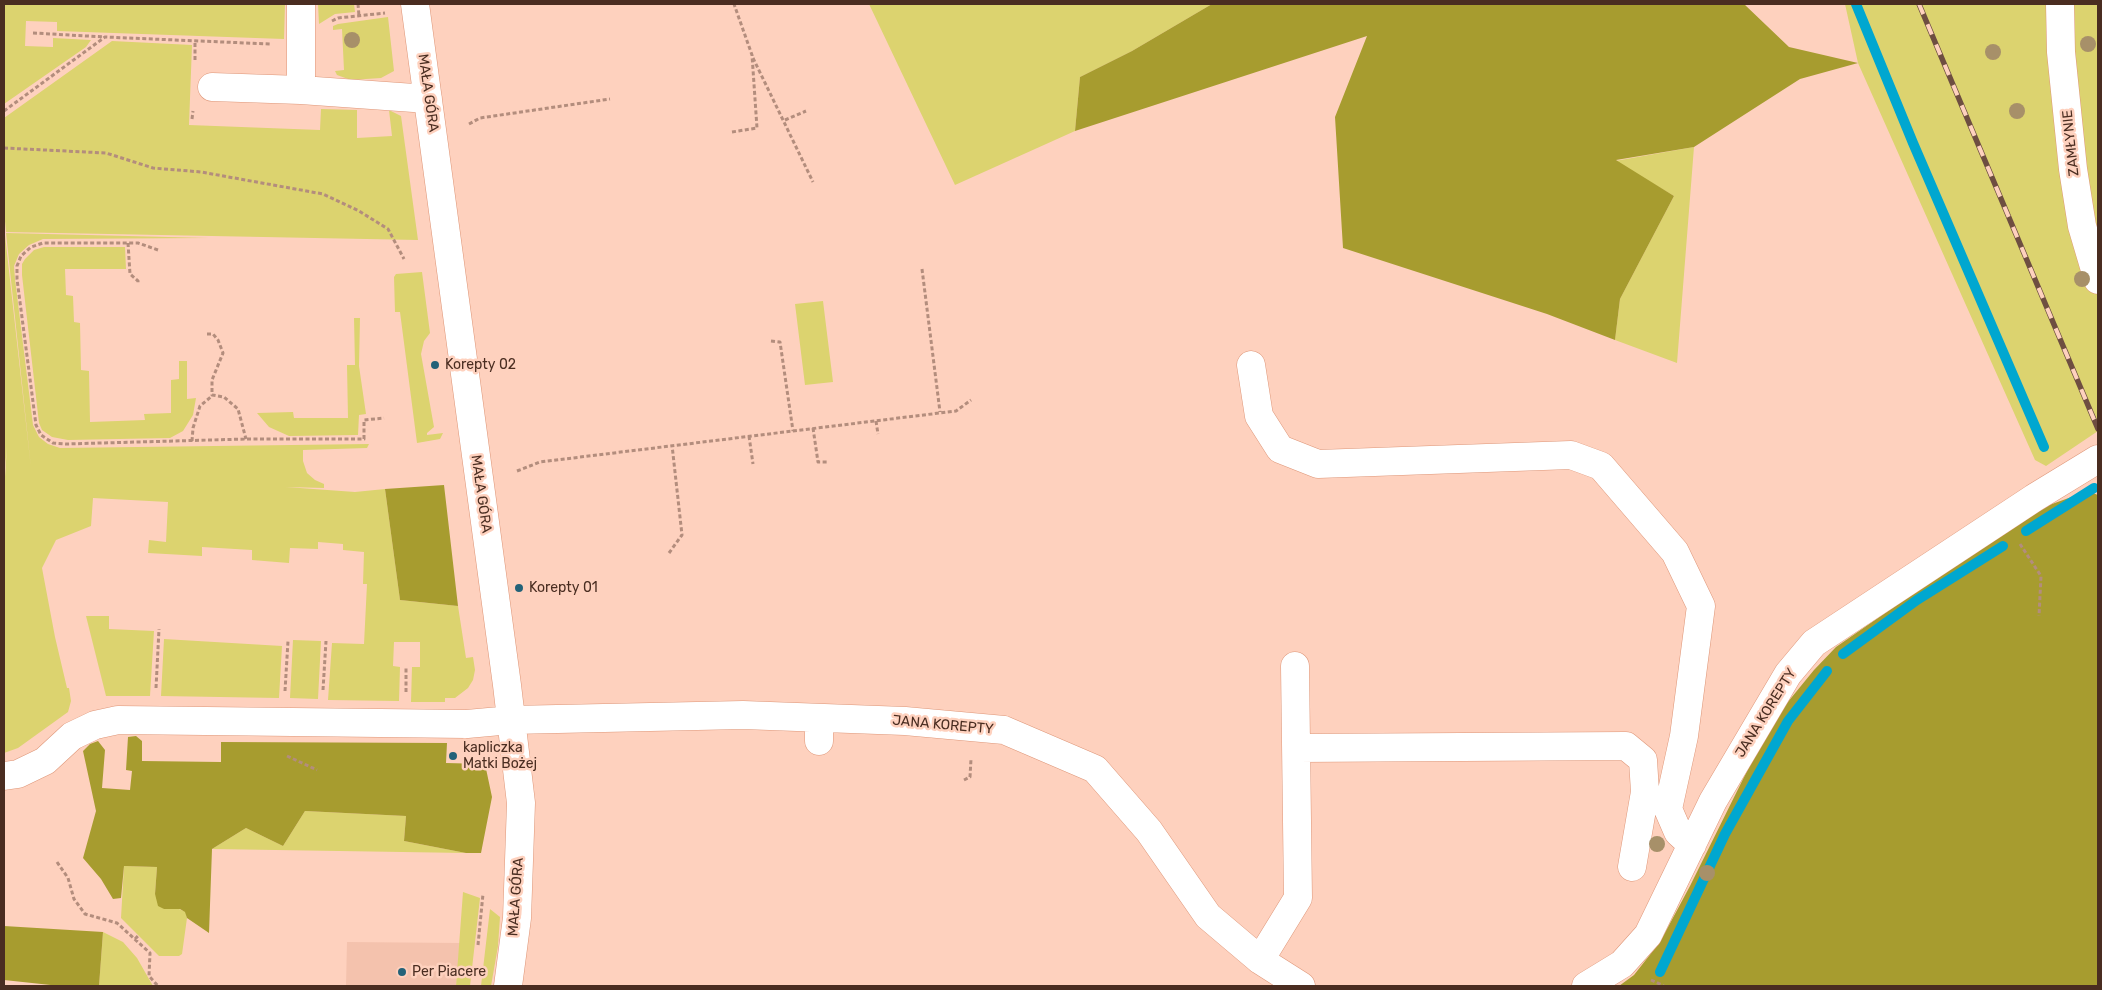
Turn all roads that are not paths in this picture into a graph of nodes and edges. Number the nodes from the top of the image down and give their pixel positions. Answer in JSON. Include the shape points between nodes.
{"nodes":[{"id":1,"x":301,"y":4,"type":"edge"},
{"id":2,"x":415,"y":4,"type":"edge"},
{"id":3,"x":2060,"y":4,"type":"edge"},
{"id":4,"x":212,"y":87,"type":"dead end"},
{"id":5,"x":301,"y":90,"type":"junction"},
{"id":6,"x":428,"y":100,"type":"junction"},
{"id":7,"x":2098,"y":280,"type":"edge"},
{"id":8,"x":1251,"y":365,"type":"dead end"},
{"id":9,"x":2098,"y":458,"type":"edge"},
{"id":10,"x":1295,"y":666,"type":"dead end"},
{"id":11,"x":511,"y":720,"type":"junction"},
{"id":12,"x":1298,"y":748,"type":"junction"},
{"id":13,"x":4,"y":776,"type":"edge"},
{"id":14,"x":1692,"y":845,"type":"junction"},
{"id":15,"x":1632,"y":867,"type":"dead end"},
{"id":16,"x":1260,"y":960,"type":"junction"},
{"id":17,"x":1290,"y":983,"type":"edge"},
{"id":18,"x":508,"y":986,"type":"edge"},
{"id":19,"x":1586,"y":986,"type":"edge"}],
"edges":[{"from":1,"to":5,"type":"street"},
{"from":2,"to":6,"type":"street","name":"MAŁA GÓRA"},
{"from":3,"to":7,"type":"street","name":"ZAMŁYNIE","via":[[2061,52],[2073,169],[2082,226]]},
{"from":4,"to":5,"type":"street"},
{"from":5,"to":6,"type":"street"},
{"from":6,"to":11,"type":"street","name":"MAŁA GÓRA"},
{"from":8,"to":14,"type":"street","via":[[1259,416],[1280,449],[1318,464],[1571,455],[1601,466],[1675,552],[1701,606],[1684,736],[1668,809],[1678,832]]},
{"from":9,"to":14,"type":"street","name":"JANA KOREPTY","via":[[1814,643],[1788,674],[1713,801]]},
{"from":10,"to":12,"type":"street"},
{"from":11,"to":13,"type":"street","name":"JANA KOREPTY","via":[[467,724],[118,720],[95,725],[72,736],[45,761],[18,774]]},
{"from":11,"to":16,"type":"street","name":"JANA KOREPTY","via":[[743,716],[819,729],[905,721],[1004,730],[1095,769],[1149,831],[1208,916]]},
{"from":11,"to":18,"type":"street","name":"MAŁA GÓRA","via":[[521,803],[517,918]]},
{"from":12,"to":15,"type":"street","via":[[1626,746],[1644,760],[1645,792]]},
{"from":12,"to":16,"type":"street","via":[[1298,898]]},
{"from":14,"to":19,"type":"street","name":"JANA KOREPTY","via":[[1648,934],[1622,964]]},
{"from":16,"to":17,"type":"street","name":"JANA KOREPTY"}]}
